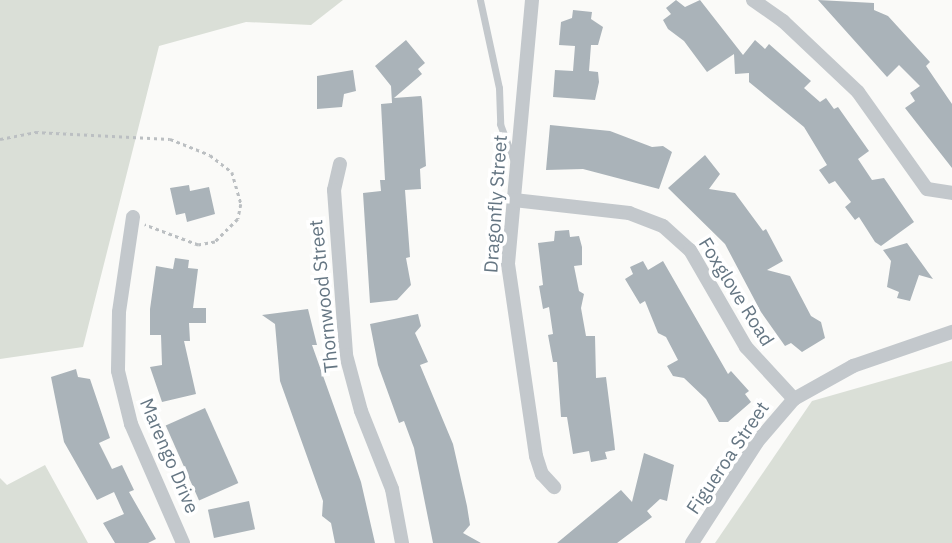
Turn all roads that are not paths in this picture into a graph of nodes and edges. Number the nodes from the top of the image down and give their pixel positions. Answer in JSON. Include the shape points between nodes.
{"nodes":[{"id":1,"x":480,"y":0,"type":"edge"},
{"id":2,"x":532,"y":0,"type":"edge"},
{"id":3,"x":753,"y":0,"type":"edge"},
{"id":4,"x":340,"y":164,"type":"dead end"},
{"id":5,"x":517,"y":167,"type":"junction"},
{"id":6,"x":952,"y":193,"type":"edge"},
{"id":7,"x":514,"y":200,"type":"junction"},
{"id":8,"x":133,"y":217,"type":"road end"},
{"id":9,"x":952,"y":332,"type":"edge"},
{"id":10,"x":794,"y":399,"type":"junction"},
{"id":11,"x":554,"y":486,"type":"dead end"},
{"id":12,"x":183,"y":543,"type":"edge"},
{"id":13,"x":402,"y":543,"type":"edge"},
{"id":14,"x":692,"y":543,"type":"edge"}],
"edges":[{"from":1,"to":5,"type":"lane","via":[[495,62],[505,147]]},
{"from":2,"to":5,"type":"street","name":"Dragonfly Street"},
{"from":3,"to":6,"type":"street","via":[[783,21],[858,92],[927,188]]},
{"from":4,"to":13,"type":"street","name":"Thornwood Street","via":[[334,190],[346,355],[361,411],[392,489]]},
{"from":5,"to":7,"type":"street","name":"Dragonfly Street"},
{"from":7,"to":10,"type":"street","name":"Foxglove Road","via":[[629,212],[663,226],[690,250],[746,347]]},
{"from":7,"to":11,"type":"street","name":"Dragonfly Street","via":[[510,291],[536,456],[542,474]]},
{"from":8,"to":12,"type":"street","name":"Marengo Drive","via":[[119,312],[118,371],[131,424]]},
{"from":9,"to":10,"type":"street","name":"Figueroa Street","via":[[853,366]]},
{"from":10,"to":14,"type":"street","name":"Figueroa Street","via":[[757,442]]}]}
